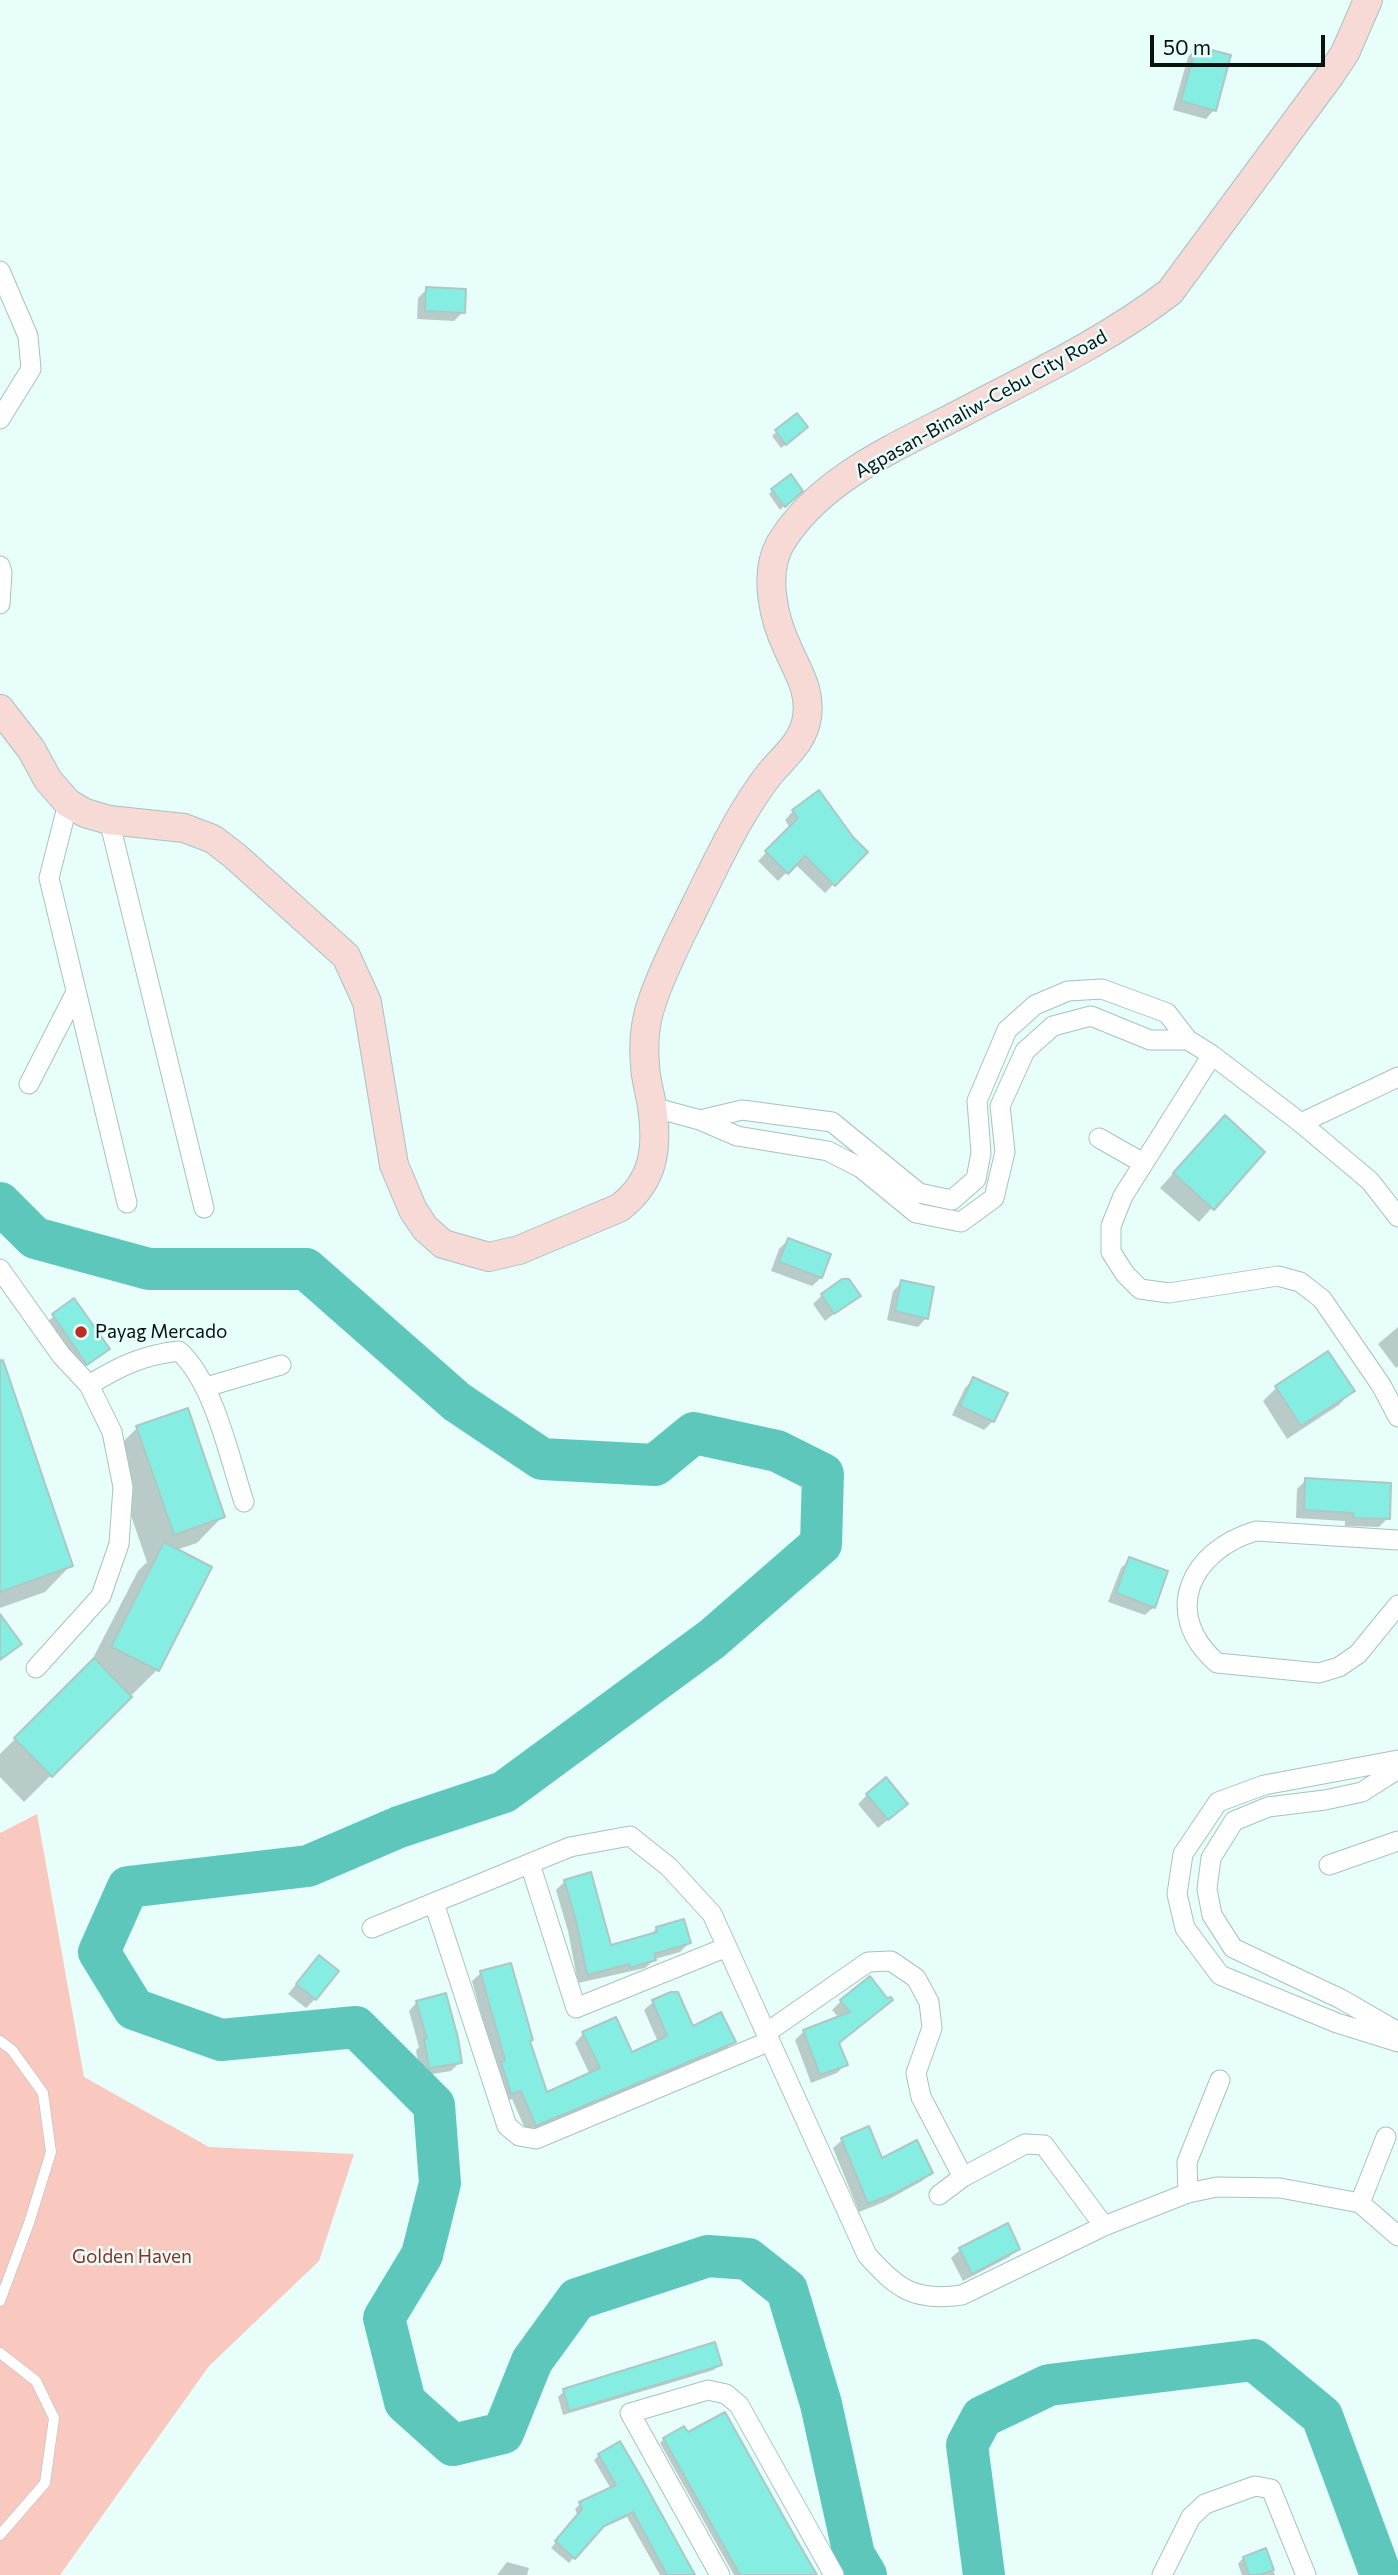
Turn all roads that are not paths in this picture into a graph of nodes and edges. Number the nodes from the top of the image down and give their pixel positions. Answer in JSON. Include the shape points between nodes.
{"nodes":[{"id":1,"x":1368,"y":0,"type":"edge"},
{"id":2,"x":0,"y":271,"type":"edge"},
{"id":3,"x":0,"y":419,"type":"edge"},
{"id":4,"x":0,"y":566,"type":"edge"},
{"id":5,"x":0,"y":604,"type":"edge"},
{"id":6,"x":2,"y":717,"type":"edge"},
{"id":7,"x":68,"y":803,"type":"junction"},
{"id":8,"x":109,"y":820,"type":"junction"},
{"id":9,"x":75,"y":994,"type":"junction"},
{"id":10,"x":1188,"y":1040,"type":"junction"},
{"id":11,"x":1212,"y":1055,"type":"junction"},
{"id":12,"x":1398,"y":1077,"type":"edge"},
{"id":13,"x":29,"y":1084,"type":"dead end"},
{"id":14,"x":652,"y":1107,"type":"junction"},
{"id":15,"x":700,"y":1119,"type":"junction"},
{"id":16,"x":832,"y":1122,"type":"junction"},
{"id":17,"x":1301,"y":1123,"type":"junction"},
{"id":18,"x":1099,"y":1138,"type":"dead end"},
{"id":19,"x":828,"y":1151,"type":"junction"},
{"id":20,"x":1143,"y":1163,"type":"junction"},
{"id":21,"x":127,"y":1203,"type":"dead end"},
{"id":22,"x":204,"y":1208,"type":"dead end"},
{"id":23,"x":1398,"y":1217,"type":"edge"},
{"id":24,"x":0,"y":1269,"type":"edge"},
{"id":25,"x":281,"y":1366,"type":"dead end"},
{"id":26,"x":89,"y":1385,"type":"junction"},
{"id":27,"x":206,"y":1387,"type":"junction"},
{"id":28,"x":1398,"y":1417,"type":"edge"},
{"id":29,"x":244,"y":1502,"type":"dead end"},
{"id":30,"x":1398,"y":1540,"type":"edge"},
{"id":31,"x":1398,"y":1605,"type":"edge"},
{"id":32,"x":36,"y":1668,"type":"dead end"},
{"id":33,"x":1398,"y":1760,"type":"edge"},
{"id":34,"x":1398,"y":1769,"type":"edge"},
{"id":35,"x":1398,"y":1841,"type":"edge"},
{"id":36,"x":530,"y":1864,"type":"junction"},
{"id":37,"x":1329,"y":1865,"type":"dead end"},
{"id":38,"x":434,"y":1903,"type":"junction"},
{"id":39,"x":372,"y":1928,"type":"dead end"},
{"id":40,"x":727,"y":1947,"type":"junction"},
{"id":41,"x":1398,"y":2032,"type":"edge"},
{"id":42,"x":768,"y":2037,"type":"junction"},
{"id":43,"x":0,"y":2041,"type":"edge"},
{"id":44,"x":1398,"y":2042,"type":"edge"},
{"id":45,"x":1220,"y":2080,"type":"dead end"},
{"id":46,"x":1386,"y":2137,"type":"dead end"},
{"id":47,"x":963,"y":2177,"type":"junction"},
{"id":48,"x":1188,"y":2193,"type":"junction"},
{"id":49,"x":939,"y":2195,"type":"dead end"},
{"id":50,"x":1360,"y":2203,"type":"junction"},
{"id":51,"x":1104,"y":2226,"type":"junction"},
{"id":52,"x":1398,"y":2236,"type":"edge"},
{"id":53,"x":0,"y":2301,"type":"edge"},
{"id":54,"x":0,"y":2353,"type":"edge"},
{"id":55,"x":0,"y":2535,"type":"edge"},
{"id":56,"x":1171,"y":2570,"type":"edge"},
{"id":57,"x":720,"y":2575,"type":"edge"},
{"id":58,"x":834,"y":2575,"type":"edge"},
{"id":59,"x":1306,"y":2575,"type":"edge"}],
"edges":[{"from":1,"to":14,"type":"main road","name":"Agpasan-Binaliw-Cebu City Road","via":[[1331,74],[1170,292],[1101,338],[878,457],[810,506],[783,540],[772,574],[772,595],[777,621],[808,698],[807,720],[797,745],[746,808],[651,1003],[644,1035]]},
{"from":2,"to":3,"type":"street","via":[[29,336],[31,369]]},
{"from":4,"to":5,"type":"street"},
{"from":6,"to":7,"type":"main road","name":"Agpasan-Binaliw-Cebu City Road","via":[[31,749]]},
{"from":7,"to":8,"type":"main road","name":"Agpasan-Binaliw-Cebu City Road"},
{"from":7,"to":9,"type":"street","via":[[49,878]]},
{"from":8,"to":14,"type":"main road","name":"Agpasan-Binaliw-Cebu City Road","via":[[184,828],[213,839],[346,956],[367,1002],[394,1165],[413,1210],[443,1244],[489,1256],[509,1252],[619,1208],[638,1191],[650,1169]]},
{"from":8,"to":22,"type":"street"},
{"from":9,"to":13,"type":"street"},
{"from":9,"to":21,"type":"street"},
{"from":10,"to":11,"type":"street"},
{"from":10,"to":16,"type":"street","via":[[1167,1013],[1102,989],[1068,991],[1035,1005],[1007,1030],[977,1101],[981,1153],[975,1179],[952,1200],[919,1193]]},
{"from":10,"to":19,"type":"street","via":[[1150,1040],[1091,1016],[1053,1027],[1025,1051],[1000,1106],[1005,1152],[995,1198],[961,1222],[916,1213],[861,1168]]},
{"from":11,"to":17,"type":"street"},
{"from":11,"to":20,"type":"street"},
{"from":12,"to":17,"type":"street"},
{"from":14,"to":15,"type":"street"},
{"from":15,"to":16,"type":"street","via":[[742,1110]]},
{"from":15,"to":19,"type":"street","via":[[737,1136]]},
{"from":16,"to":19,"type":"street"},
{"from":17,"to":23,"type":"street","via":[[1370,1181]]},
{"from":18,"to":20,"type":"street"},
{"from":20,"to":28,"type":"street","via":[[1111,1226],[1111,1252],[1140,1289],[1169,1293],[1278,1276],[1300,1282],[1322,1298]]},
{"from":24,"to":26,"type":"street","via":[[61,1355]]},
{"from":25,"to":27,"type":"street"},
{"from":26,"to":27,"type":"street","via":[[152,1354],[179,1351]]},
{"from":26,"to":32,"type":"street","via":[[111,1432],[122,1487],[119,1544],[101,1596]]},
{"from":27,"to":29,"type":"street"},
{"from":30,"to":31,"type":"street","via":[[1256,1531],[1236,1537],[1201,1568],[1187,1592],[1185,1611],[1196,1639],[1217,1663],[1319,1673],[1358,1654]]},
{"from":33,"to":44,"type":"street","via":[[1264,1785],[1218,1802],[1183,1854],[1177,1894],[1185,1928],[1220,1975],[1337,2023]]},
{"from":34,"to":41,"type":"street","via":[[1362,1792],[1268,1807],[1234,1821],[1211,1858],[1207,1889],[1212,1915],[1233,1948],[1341,1998]]},
{"from":35,"to":37,"type":"street"},
{"from":36,"to":38,"type":"street"},
{"from":36,"to":40,"type":"street","via":[[570,1847],[630,1836],[669,1867],[712,1914]]},
{"from":36,"to":40,"type":"street","via":[[576,2008]]},
{"from":38,"to":39,"type":"street"},
{"from":38,"to":42,"type":"street","via":[[507,2126],[519,2136],[536,2139]]},
{"from":40,"to":42,"type":"street"},
{"from":42,"to":47,"type":"street","via":[[868,1962],[891,1961],[916,1978],[929,2002],[932,2028],[916,2073],[920,2096]]},
{"from":42,"to":51,"type":"street","via":[[867,2255],[888,2279],[911,2292],[937,2299],[962,2295]]},
{"from":43,"to":53,"type":"lane","via":[[12,2050],[43,2093],[51,2152]]},
{"from":45,"to":48,"type":"street","via":[[1187,2162]]},
{"from":46,"to":50,"type":"street"},
{"from":47,"to":49,"type":"street"},
{"from":47,"to":51,"type":"street","via":[[1025,2144],[1044,2145]]},
{"from":48,"to":50,"type":"street","via":[[1217,2187],[1280,2188]]},
{"from":48,"to":51,"type":"street"},
{"from":50,"to":52,"type":"street"},
{"from":54,"to":55,"type":"lane","via":[[36,2381],[54,2418],[45,2483]]},
{"from":56,"to":59,"type":"street","via":[[1191,2517],[1205,2504],[1261,2486],[1271,2489]]},
{"from":57,"to":58,"type":"street","via":[[631,2413],[708,2390],[726,2394],[739,2405]]}]}
